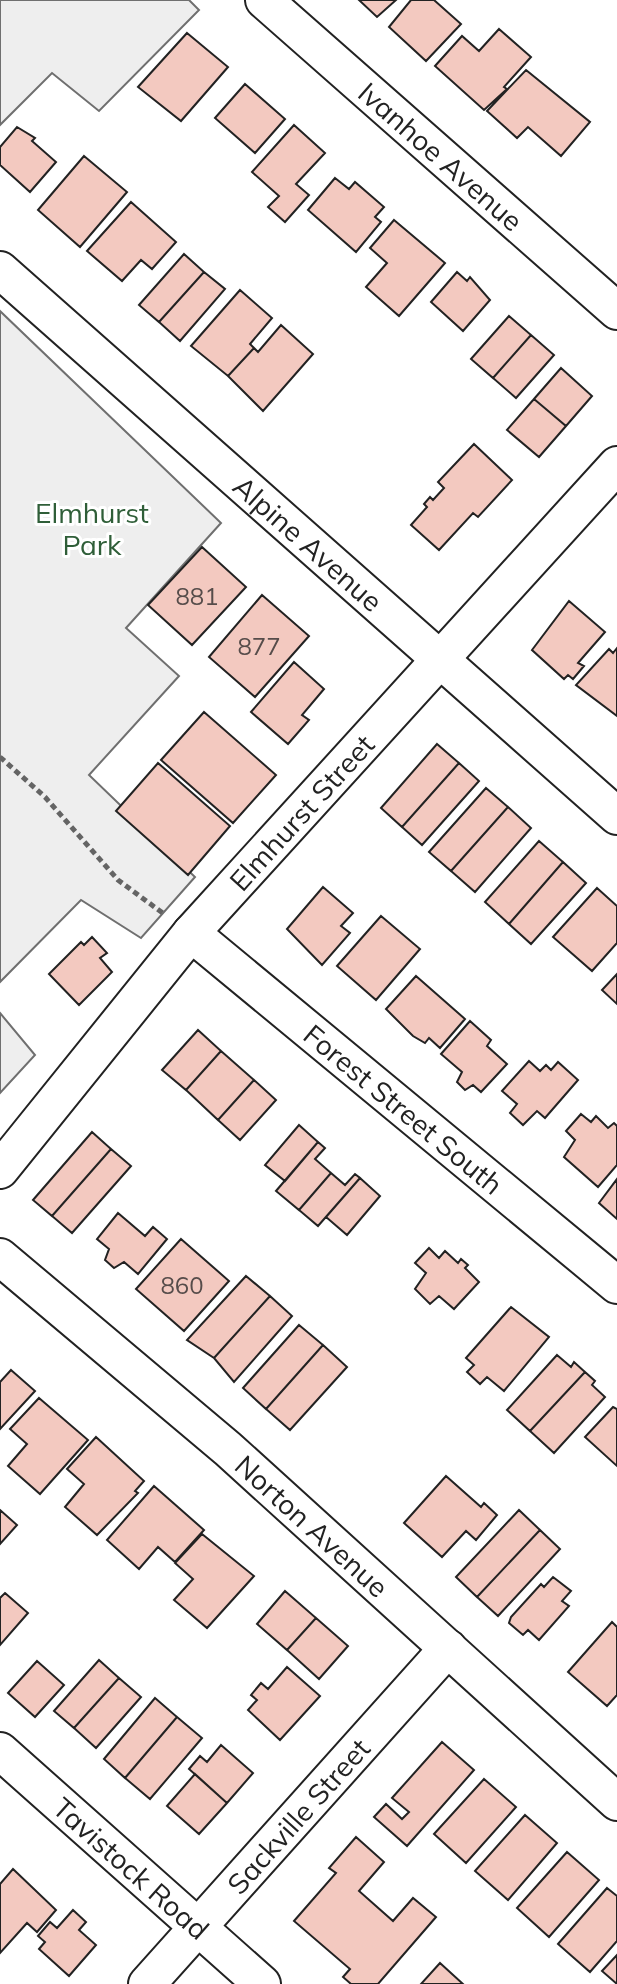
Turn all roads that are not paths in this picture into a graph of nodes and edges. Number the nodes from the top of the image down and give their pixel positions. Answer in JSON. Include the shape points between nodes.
{"nodes":[{"id":1,"x":264,"y":0,"type":"edge"},
{"id":2,"x":0,"y":270,"type":"edge"},
{"id":3,"x":617,"y":311,"type":"edge"},
{"id":4,"x":617,"y":465,"type":"edge"},
{"id":5,"x":442,"y":660,"type":"junction"},
{"id":6,"x":617,"y":816,"type":"edge"},
{"id":7,"x":191,"y":933,"type":"junction"},
{"id":8,"x":0,"y":1170,"type":"edge"},
{"id":9,"x":0,"y":1257,"type":"edge"},
{"id":10,"x":617,"y":1285,"type":"edge"},
{"id":11,"x":448,"y":1648,"type":"junction"},
{"id":12,"x":0,"y":1751,"type":"edge"},
{"id":13,"x":617,"y":1802,"type":"edge"},
{"id":14,"x":200,"y":1928,"type":"junction"},
{"id":15,"x":147,"y":1984,"type":"edge"},
{"id":16,"x":262,"y":1984,"type":"edge"}],
"edges":[{"from":1,"to":3,"type":"street","name":"Ivanhoe Avenue"},
{"from":2,"to":5,"type":"street","name":"Alpine Avenue"},
{"from":4,"to":5,"type":"street","name":"Elmhurst Street"},
{"from":5,"to":6,"type":"street","name":"Alpine Avenue"},
{"from":5,"to":7,"type":"street","name":"Elmhurst Street"},
{"from":7,"to":8,"type":"street","name":"Elmhurst Street"},
{"from":7,"to":10,"type":"street","name":"Forest Street South"},
{"from":9,"to":11,"type":"street","name":"Norton Avenue","via":[[228,1449]]},
{"from":11,"to":13,"type":"street","name":"Norton Avenue"},
{"from":11,"to":14,"type":"street","name":"Sackville Street"},
{"from":12,"to":14,"type":"street","name":"Tavistock Road"},
{"from":14,"to":15,"type":"street","name":"Sackville Street"},
{"from":14,"to":16,"type":"street","name":"Tavistock Road"}]}
